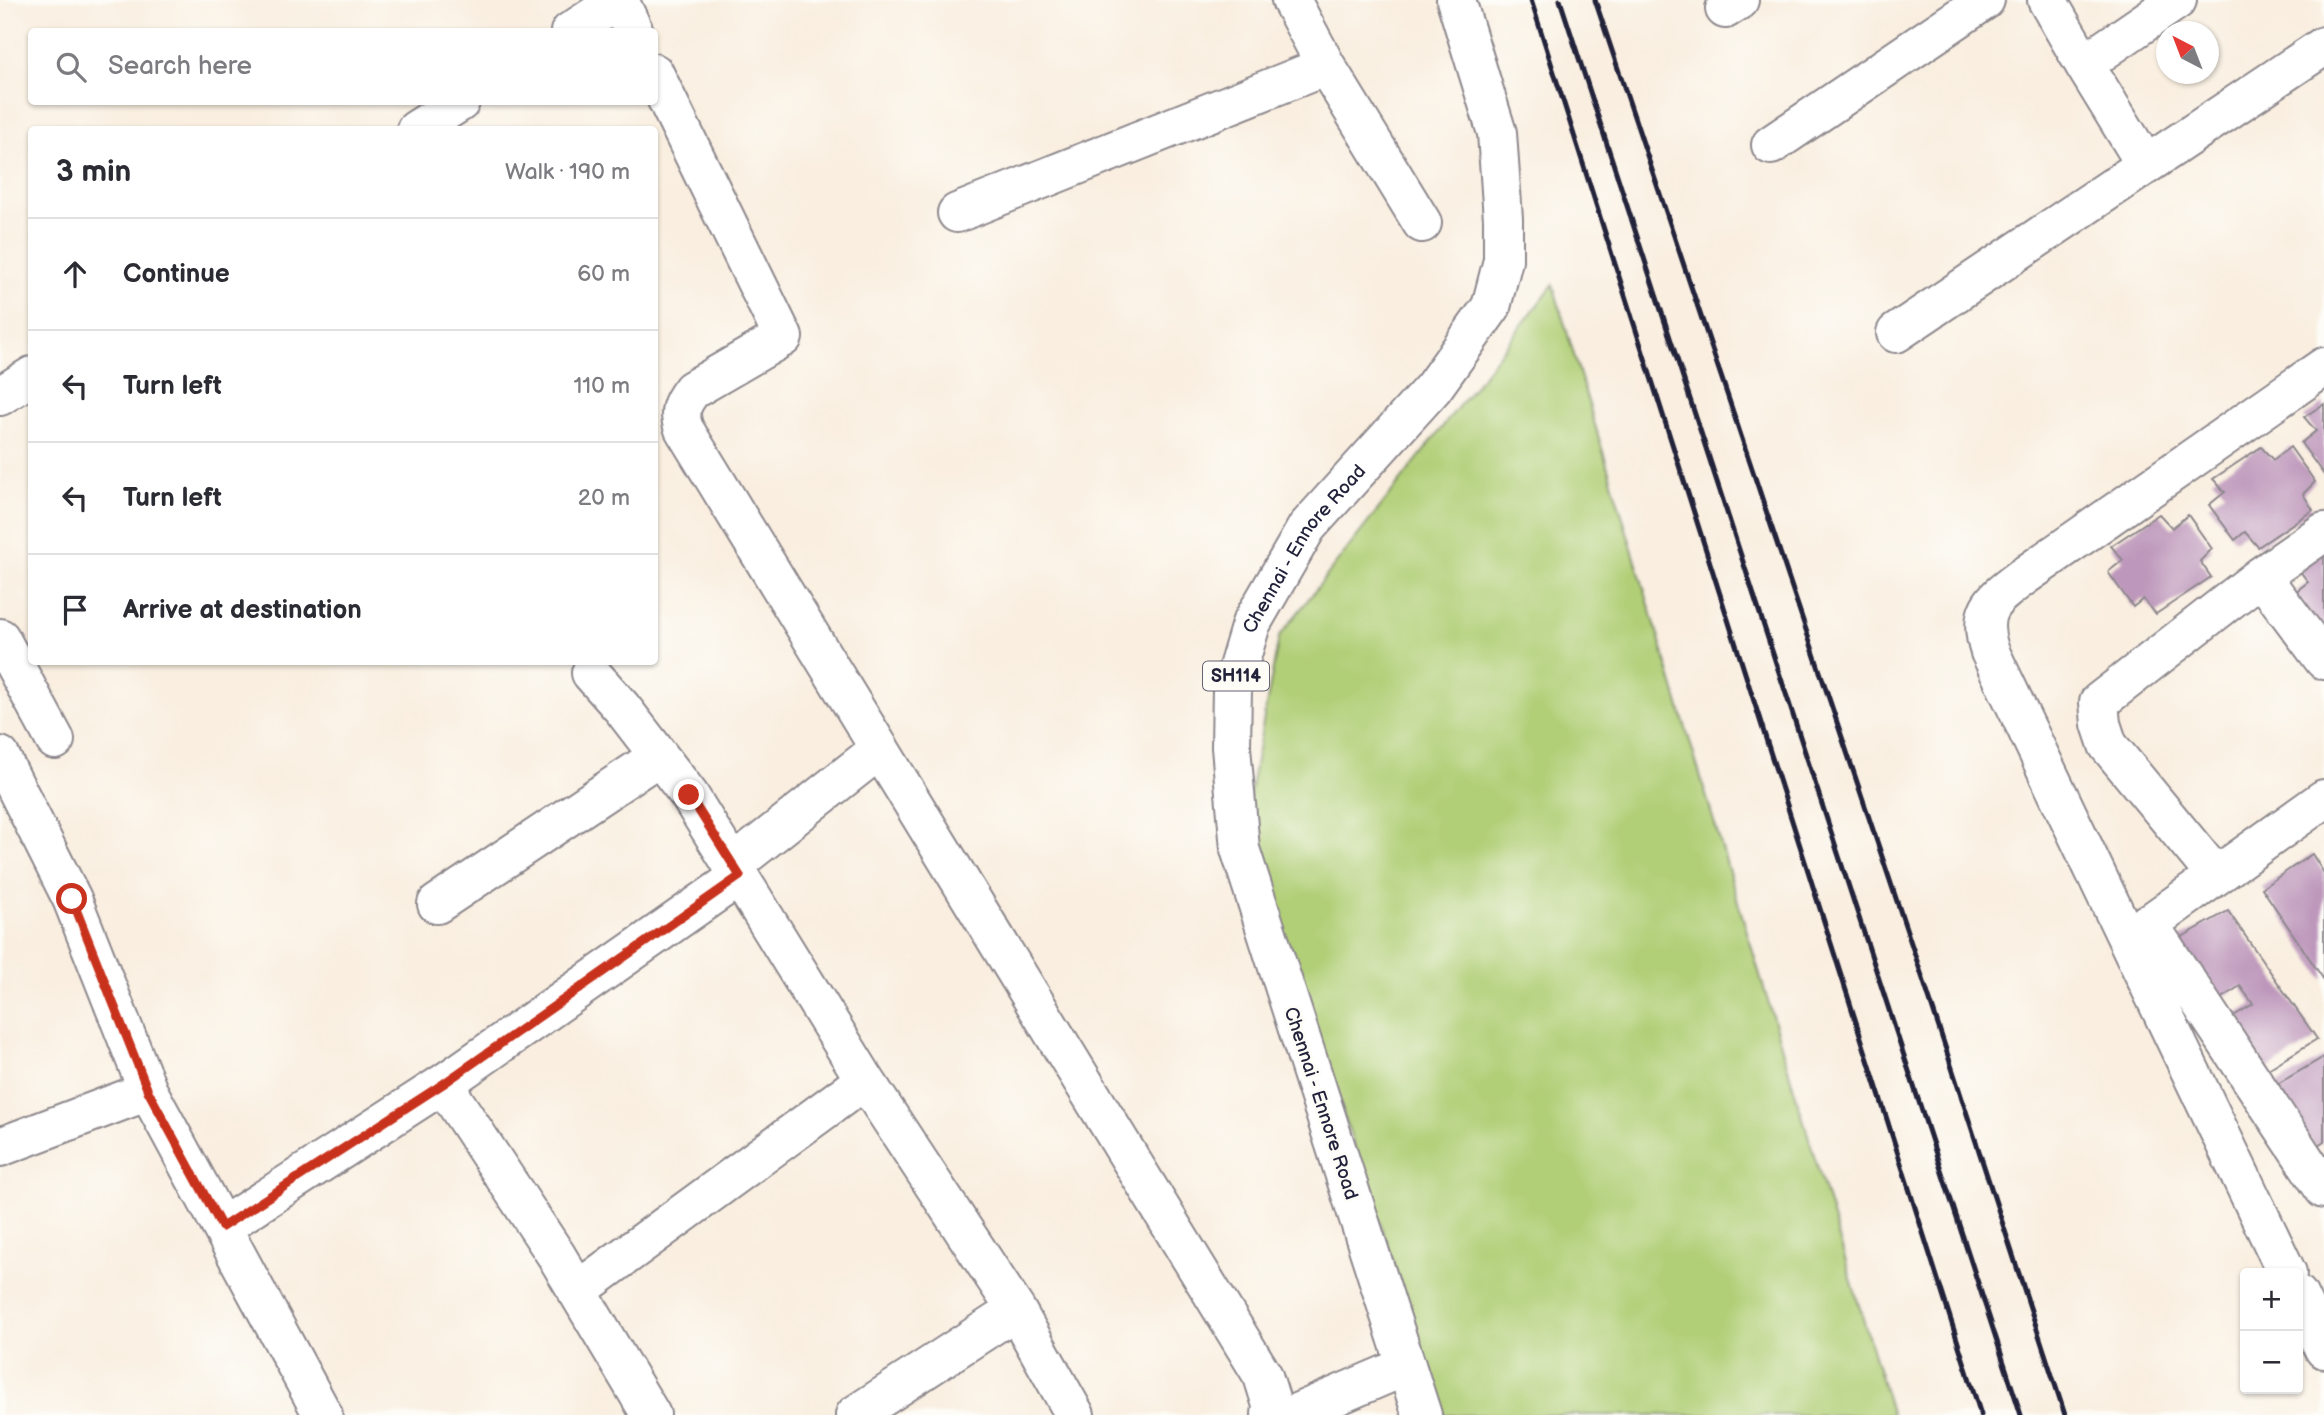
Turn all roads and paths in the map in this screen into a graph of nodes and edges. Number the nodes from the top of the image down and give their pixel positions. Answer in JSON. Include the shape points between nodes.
{"nodes":[{"id":1,"x":619,"y":0,"type":"edge"},
{"id":2,"x":1291,"y":0,"type":"edge"},
{"id":3,"x":1456,"y":0,"type":"edge"},
{"id":4,"x":1985,"y":0,"type":"edge"},
{"id":5,"x":2047,"y":0,"type":"edge"},
{"id":6,"x":2177,"y":0,"type":"edge"},
{"id":7,"x":576,"y":28,"type":"edge"},
{"id":8,"x":632,"y":28,"type":"edge"},
{"id":9,"x":2324,"y":46,"type":"edge"},
{"id":10,"x":2084,"y":64,"type":"junction"},
{"id":11,"x":1326,"y":66,"type":"junction"},
{"id":12,"x":658,"y":81,"type":"edge"},
{"id":13,"x":455,"y":105,"type":"edge"},
{"id":14,"x":422,"y":126,"type":"edge"},
{"id":15,"x":1771,"y":145,"type":"dead end"},
{"id":16,"x":2146,"y":165,"type":"junction"},
{"id":17,"x":957,"y":213,"type":"dead end"},
{"id":18,"x":1422,"y":223,"type":"dead end"},
{"id":19,"x":1896,"y":333,"type":"dead end"},
{"id":20,"x":2324,"y":367,"type":"edge"},
{"id":21,"x":28,"y":378,"type":"edge"},
{"id":22,"x":0,"y":396,"type":"edge"},
{"id":23,"x":2324,"y":532,"type":"edge"},
{"id":24,"x":2261,"y":576,"type":"junction"},
{"id":25,"x":0,"y":638,"type":"edge"},
{"id":26,"x":2324,"y":660,"type":"edge"},
{"id":27,"x":591,"y":673,"type":"dead end"},
{"id":28,"x":55,"y":740,"type":"dead end"},
{"id":29,"x":880,"y":749,"type":"junction"},
{"id":30,"x":0,"y":756,"type":"edge"},
{"id":31,"x":659,"y":756,"type":"junction"},
{"id":32,"x":2319,"y":813,"type":"edge"},
{"id":33,"x":737,"y":871,"type":"junction"},
{"id":34,"x":2216,"y":876,"type":"junction"},
{"id":35,"x":437,"y":904,"type":"dead end"},
{"id":36,"x":2137,"y":931,"type":"junction"},
{"id":37,"x":865,"y":1080,"type":"junction"},
{"id":38,"x":443,"y":1084,"type":"junction"},
{"id":39,"x":148,"y":1091,"type":"junction"},
{"id":40,"x":0,"y":1147,"type":"edge"},
{"id":41,"x":2324,"y":1189,"type":"edge"},
{"id":42,"x":222,"y":1227,"type":"junction"},
{"id":43,"x":2285,"y":1268,"type":"edge"},
{"id":44,"x":577,"y":1290,"type":"junction"},
{"id":45,"x":2303,"y":1305,"type":"edge"},
{"id":46,"x":1016,"y":1310,"type":"junction"},
{"id":47,"x":2324,"y":1349,"type":"edge"},
{"id":48,"x":1406,"y":1366,"type":"junction"},
{"id":49,"x":323,"y":1415,"type":"edge"},
{"id":50,"x":651,"y":1415,"type":"edge"},
{"id":51,"x":855,"y":1415,"type":"edge"},
{"id":52,"x":1075,"y":1415,"type":"edge"},
{"id":53,"x":1271,"y":1415,"type":"edge"},
{"id":54,"x":1292,"y":1415,"type":"edge"},
{"id":55,"x":1422,"y":1415,"type":"edge"}],
"edges":[{"from":1,"to":7,"type":"street"},
{"from":1,"to":8,"type":"street"},
{"from":2,"to":11,"type":"street"},
{"from":3,"to":48,"type":"street","name":"Chennai - Ennore Road","number":"SH114","via":[[1497,133],[1503,260],[1491,307],[1433,388],[1307,527],[1251,624],[1232,688],[1231,747],[1240,849]]},
{"from":4,"to":15,"type":"street"},
{"from":5,"to":10,"type":"street"},
{"from":6,"to":10,"type":"street"},
{"from":9,"to":16,"type":"street"},
{"from":10,"to":16,"type":"street"},
{"from":11,"to":17,"type":"street"},
{"from":11,"to":18,"type":"street"},
{"from":12,"to":29,"type":"street","via":[[783,337],[692,390],[679,414]]},
{"from":13,"to":14,"type":"street"},
{"from":16,"to":19,"type":"street"},
{"from":20,"to":36,"type":"street","via":[[2024,576],[1991,604],[1983,621],[1990,652]]},
{"from":21,"to":22,"type":"street"},
{"from":23,"to":24,"type":"street"},
{"from":24,"to":26,"type":"street"},
{"from":24,"to":34,"type":"street","via":[[2099,702],[2108,745]]},
{"from":25,"to":28,"type":"street"},
{"from":27,"to":31,"type":"street"},
{"from":29,"to":33,"type":"street"},
{"from":29,"to":53,"type":"street","via":[[1263,1376]]},
{"from":30,"to":39,"type":"street","via":[[72,899]]},
{"from":31,"to":33,"type":"street"},
{"from":31,"to":35,"type":"street"},
{"from":32,"to":34,"type":"street"},
{"from":33,"to":37,"type":"street"},
{"from":33,"to":38,"type":"street"},
{"from":34,"to":36,"type":"street"},
{"from":36,"to":41,"type":"street"},
{"from":36,"to":43,"type":"street"},
{"from":37,"to":44,"type":"street"},
{"from":37,"to":46,"type":"street"},
{"from":38,"to":42,"type":"street"},
{"from":38,"to":44,"type":"street"},
{"from":39,"to":40,"type":"street"},
{"from":39,"to":42,"type":"street"},
{"from":42,"to":49,"type":"street"},
{"from":44,"to":50,"type":"street"},
{"from":45,"to":47,"type":"street"},
{"from":46,"to":51,"type":"street"},
{"from":46,"to":52,"type":"street"},
{"from":48,"to":54,"type":"street"},
{"from":48,"to":55,"type":"street","name":"Chennai - Ennore Road","number":"SH114"}]}
